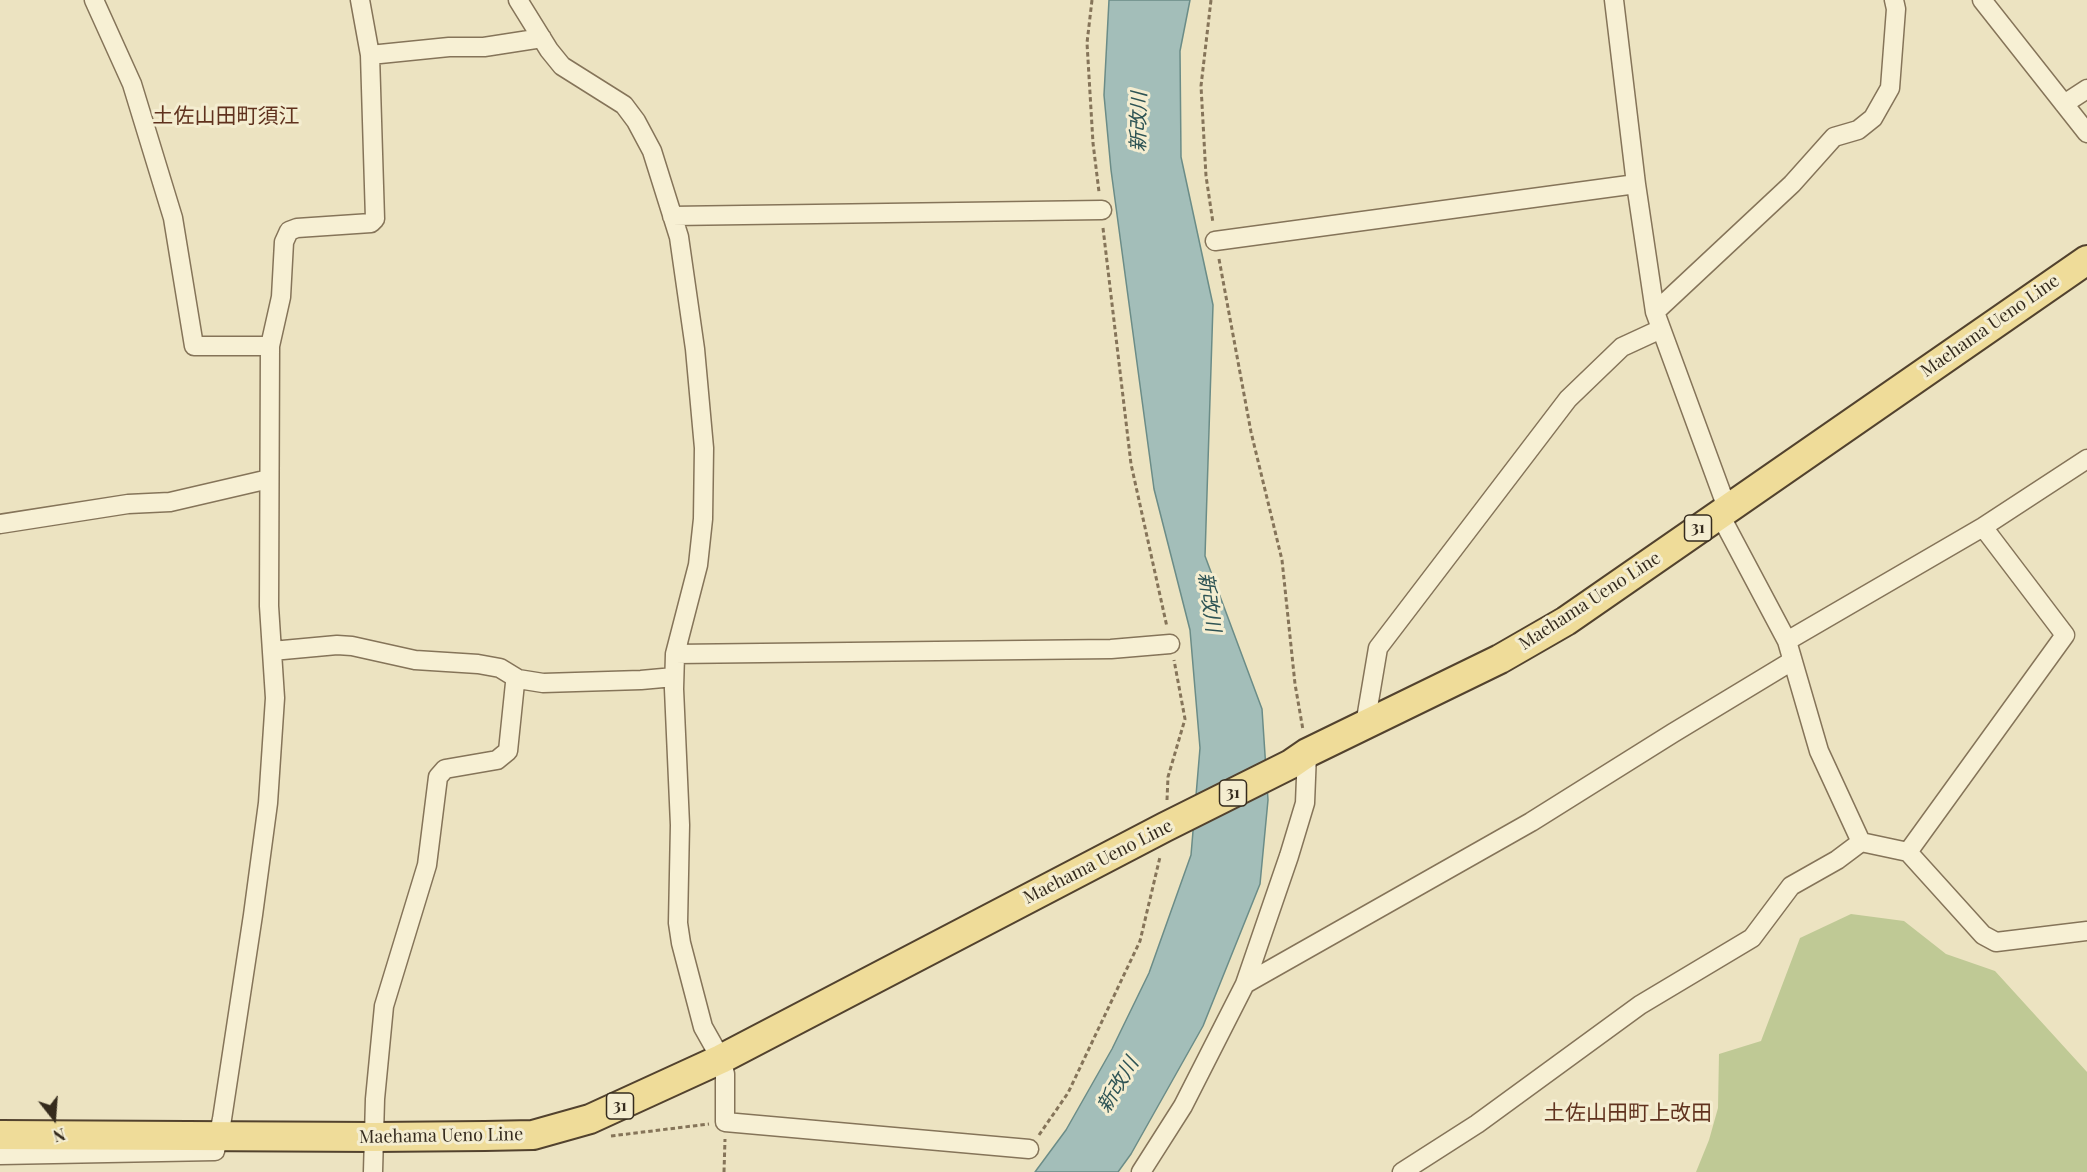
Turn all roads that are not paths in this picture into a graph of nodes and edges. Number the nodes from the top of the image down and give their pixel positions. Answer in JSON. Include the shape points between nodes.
{"nodes":[{"id":1,"x":94,"y":0,"type":"edge"},
{"id":2,"x":360,"y":0,"type":"edge"},
{"id":3,"x":518,"y":0,"type":"edge"},
{"id":4,"x":1614,"y":0,"type":"edge"},
{"id":5,"x":1894,"y":0,"type":"edge"},
{"id":6,"x":1982,"y":0,"type":"edge"},
{"id":7,"x":542,"y":38,"type":"junction"},
{"id":8,"x":370,"y":55,"type":"junction"},
{"id":9,"x":2087,"y":89,"type":"edge"},
{"id":10,"x":2064,"y":104,"type":"junction"},
{"id":11,"x":2087,"y":133,"type":"edge"},
{"id":12,"x":1636,"y":184,"type":"junction"},
{"id":13,"x":1102,"y":210,"type":"road end"},
{"id":14,"x":672,"y":216,"type":"junction"},
{"id":15,"x":1215,"y":241,"type":"road end"},
{"id":16,"x":2087,"y":260,"type":"edge"},
{"id":17,"x":1658,"y":321,"type":"junction"},
{"id":18,"x":270,"y":346,"type":"junction"},
{"id":19,"x":2087,"y":459,"type":"edge"},
{"id":20,"x":270,"y":479,"type":"junction"},
{"id":21,"x":1723,"y":511,"type":"junction"},
{"id":22,"x":0,"y":524,"type":"edge"},
{"id":23,"x":1983,"y":527,"type":"junction"},
{"id":24,"x":1787,"y":641,"type":"junction"},
{"id":25,"x":1170,"y":644,"type":"road end"},
{"id":26,"x":272,"y":651,"type":"junction"},
{"id":27,"x":675,"y":654,"type":"junction"},
{"id":28,"x":1792,"y":661,"type":"junction"},
{"id":29,"x":674,"y":677,"type":"junction"},
{"id":30,"x":518,"y":679,"type":"junction"},
{"id":31,"x":1365,"y":725,"type":"junction"},
{"id":32,"x":1299,"y":758,"type":"junction"},
{"id":33,"x":1861,"y":842,"type":"junction"},
{"id":34,"x":1908,"y":852,"type":"junction"},
{"id":35,"x":2087,"y":931,"type":"edge"},
{"id":36,"x":1245,"y":984,"type":"junction"},
{"id":37,"x":721,"y":1059,"type":"junction"},
{"id":38,"x":0,"y":1135,"type":"edge"},
{"id":39,"x":218,"y":1136,"type":"junction"},
{"id":40,"x":374,"y":1137,"type":"junction"},
{"id":41,"x":1029,"y":1149,"type":"road end"},
{"id":42,"x":0,"y":1155,"type":"edge"},
{"id":43,"x":373,"y":1172,"type":"edge"},
{"id":44,"x":1141,"y":1172,"type":"edge"},
{"id":45,"x":1401,"y":1172,"type":"edge"}],
"edges":[{"from":1,"to":18,"type":"street","via":[[132,84],[173,218],[194,346]]},
{"from":2,"to":8,"type":"street"},
{"from":3,"to":7,"type":"street"},
{"from":4,"to":12,"type":"street"},
{"from":5,"to":17,"type":"street","via":[[1890,88],[1873,118],[1858,130],[1834,137]]},
{"from":6,"to":10,"type":"street"},
{"from":7,"to":8,"type":"street","via":[[484,47]]},
{"from":7,"to":14,"type":"street","via":[[562,66],[624,105],[636,121],[652,151]]},
{"from":8,"to":18,"type":"street","via":[[375,219],[371,223],[289,231],[284,242],[281,297]]},
{"from":9,"to":10,"type":"street"},
{"from":10,"to":11,"type":"street"},
{"from":12,"to":15,"type":"street"},
{"from":12,"to":17,"type":"street"},
{"from":13,"to":14,"type":"street"},
{"from":14,"to":27,"type":"street","via":[[679,237],[695,349],[704,448],[698,565]]},
{"from":16,"to":21,"type":"main road","name":"Maehama Ueno Line","number":"31"},
{"from":17,"to":21,"type":"street"},
{"from":17,"to":31,"type":"street","via":[[1622,347],[1568,399],[1378,648]]},
{"from":18,"to":20,"type":"street"},
{"from":19,"to":23,"type":"street"},
{"from":20,"to":22,"type":"street","via":[[170,502],[128,504]]},
{"from":20,"to":26,"type":"street"},
{"from":21,"to":24,"type":"street"},
{"from":21,"to":31,"type":"main road","name":"Maehama Ueno Line","number":"31","via":[[1566,621]]},
{"from":23,"to":24,"type":"street"},
{"from":23,"to":34,"type":"street","via":[[2065,635]]},
{"from":24,"to":28,"type":"street"},
{"from":25,"to":27,"type":"street","via":[[1111,650]]},
{"from":26,"to":30,"type":"street","via":[[352,646],[416,660],[500,668]]},
{"from":26,"to":39,"type":"street","via":[[275,698],[268,802]]},
{"from":27,"to":29,"type":"street"},
{"from":28,"to":33,"type":"street","via":[[1819,752]]},
{"from":28,"to":36,"type":"street","via":[[1531,822]]},
{"from":29,"to":30,"type":"street","via":[[554,683]]},
{"from":29,"to":37,"type":"street","via":[[680,933],[703,1027]]},
{"from":30,"to":40,"type":"street","via":[[508,751],[497,760],[445,769],[438,777],[427,865],[384,1006]]},
{"from":31,"to":32,"type":"main road","name":"Maehama Ueno Line","number":"31"},
{"from":32,"to":36,"type":"street","via":[[1305,802]]},
{"from":32,"to":37,"type":"main road","name":"Maehama Ueno Line","number":"31"},
{"from":33,"to":34,"type":"street"},
{"from":33,"to":45,"type":"street","via":[[1791,886],[1752,938],[1640,1005],[1477,1124]]},
{"from":34,"to":35,"type":"street","via":[[1983,935],[1996,942]]},
{"from":36,"to":44,"type":"street","via":[[1183,1106]]},
{"from":37,"to":40,"type":"main road","name":"Maehama Ueno Line","number":"31","via":[[590,1119],[533,1134]]},
{"from":37,"to":41,"type":"street","via":[[725,1074],[725,1122]]},
{"from":38,"to":39,"type":"main road","name":"Maehama Ueno Line","number":"31"},
{"from":39,"to":40,"type":"main road","name":"Maehama Ueno Line","number":"31"},
{"from":39,"to":42,"type":"street","via":[[215,1151]]},
{"from":40,"to":43,"type":"street"}]}
